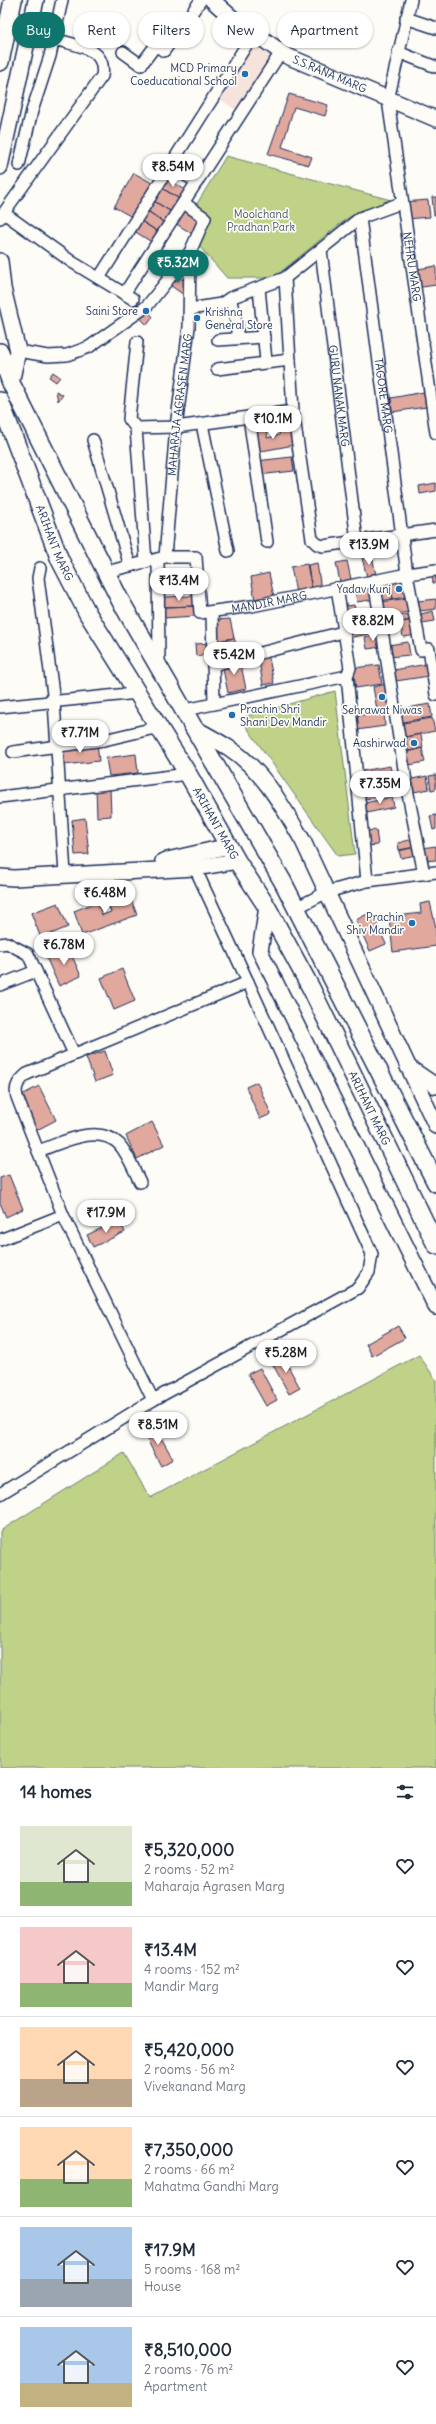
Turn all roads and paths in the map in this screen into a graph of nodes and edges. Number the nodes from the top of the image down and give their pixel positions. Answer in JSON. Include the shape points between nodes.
{"nodes":[{"id":1,"x":13,"y":0,"type":"edge"},
{"id":2,"x":36,"y":0,"type":"edge"},
{"id":3,"x":62,"y":0,"type":"edge"},
{"id":4,"x":201,"y":0,"type":"edge"},
{"id":5,"x":212,"y":0,"type":"edge"},
{"id":6,"x":411,"y":0,"type":"edge"},
{"id":7,"x":60,"y":12,"type":"edge"},
{"id":8,"x":227,"y":12,"type":"edge"},
{"id":9,"x":406,"y":18,"type":"junction"},
{"id":10,"x":436,"y":28,"type":"edge"},
{"id":11,"x":65,"y":43,"type":"edge"},
{"id":12,"x":269,"y":44,"type":"edge"},
{"id":13,"x":51,"y":48,"type":"edge"},
{"id":14,"x":244,"y":48,"type":"edge"},
{"id":15,"x":123,"y":52,"type":"dead end"},
{"id":16,"x":281,"y":52,"type":"junction"},
{"id":17,"x":398,"y":52,"type":"junction"},
{"id":18,"x":0,"y":62,"type":"edge"},
{"id":19,"x":436,"y":67,"type":"edge"},
{"id":20,"x":388,"y":100,"type":"junction"},
{"id":21,"x":436,"y":120,"type":"edge"},
{"id":22,"x":19,"y":165,"type":"junction"},
{"id":23,"x":169,"y":165,"type":"junction"},
{"id":24,"x":0,"y":168,"type":"edge"},
{"id":25,"x":31,"y":174,"type":"junction"},
{"id":26,"x":197,"y":182,"type":"junction"},
{"id":27,"x":184,"y":203,"type":"junction"},
{"id":28,"x":402,"y":203,"type":"junction"},
{"id":29,"x":2,"y":215,"type":"edge"},
{"id":30,"x":360,"y":218,"type":"junction"},
{"id":31,"x":321,"y":250,"type":"junction"},
{"id":32,"x":190,"y":252,"type":"junction"},
{"id":33,"x":0,"y":262,"type":"edge"},
{"id":34,"x":99,"y":278,"type":"junction"},
{"id":35,"x":285,"y":278,"type":"junction"},
{"id":36,"x":259,"y":288,"type":"junction"},
{"id":37,"x":230,"y":298,"type":"junction"},
{"id":38,"x":190,"y":309,"type":"junction"},
{"id":39,"x":264,"y":337,"type":"junction"},
{"id":40,"x":237,"y":338,"type":"junction"},
{"id":41,"x":218,"y":340,"type":"dead end"},
{"id":42,"x":137,"y":342,"type":"dead end"},
{"id":43,"x":0,"y":352,"type":"edge"},
{"id":44,"x":18,"y":352,"type":"junction"},
{"id":45,"x":290,"y":360,"type":"junction"},
{"id":46,"x":266,"y":361,"type":"junction"},
{"id":47,"x":217,"y":369,"type":"dead end"},
{"id":48,"x":11,"y":383,"type":"junction"},
{"id":49,"x":432,"y":385,"type":"edge"},
{"id":50,"x":0,"y":401,"type":"edge"},
{"id":51,"x":293,"y":411,"type":"junction"},
{"id":52,"x":249,"y":417,"type":"junction"},
{"id":53,"x":202,"y":424,"type":"junction"},
{"id":54,"x":5,"y":427,"type":"edge"},
{"id":55,"x":176,"y":427,"type":"junction"},
{"id":56,"x":136,"y":428,"type":"junction"},
{"id":57,"x":436,"y":433,"type":"edge"},
{"id":58,"x":93,"y":440,"type":"dead end"},
{"id":59,"x":436,"y":530,"type":"edge"},
{"id":60,"x":402,"y":534,"type":"junction"},
{"id":61,"x":357,"y":541,"type":"junction"},
{"id":62,"x":267,"y":542,"type":"dead end"},
{"id":63,"x":228,"y":551,"type":"dead end"},
{"id":64,"x":161,"y":558,"type":"junction"},
{"id":65,"x":146,"y":562,"type":"junction"},
{"id":66,"x":130,"y":566,"type":"junction"},
{"id":67,"x":40,"y":568,"type":"dead end"},
{"id":68,"x":436,"y":570,"type":"edge"},
{"id":69,"x":106,"y":572,"type":"junction"},
{"id":70,"x":407,"y":574,"type":"junction"},
{"id":71,"x":374,"y":580,"type":"junction"},
{"id":72,"x":337,"y":588,"type":"junction"},
{"id":73,"x":212,"y":613,"type":"junction"},
{"id":74,"x":343,"y":632,"type":"junction"},
{"id":75,"x":213,"y":664,"type":"junction"},
{"id":76,"x":159,"y":665,"type":"junction"},
{"id":77,"x":347,"y":676,"type":"junction"},
{"id":78,"x":138,"y":693,"type":"junction"},
{"id":79,"x":436,"y":695,"type":"edge"},
{"id":80,"x":54,"y":702,"type":"junction"},
{"id":81,"x":214,"y":704,"type":"junction"},
{"id":82,"x":0,"y":707,"type":"edge"},
{"id":83,"x":185,"y":710,"type":"junction"},
{"id":84,"x":159,"y":727,"type":"junction"},
{"id":85,"x":196,"y":729,"type":"junction"},
{"id":86,"x":56,"y":746,"type":"junction"},
{"id":87,"x":13,"y":752,"type":"dead end"},
{"id":88,"x":188,"y":774,"type":"junction"},
{"id":89,"x":59,"y":791,"type":"junction"},
{"id":90,"x":0,"y":797,"type":"edge"},
{"id":91,"x":233,"y":853,"type":"junction"},
{"id":92,"x":195,"y":868,"type":"junction"},
{"id":93,"x":0,"y":871,"type":"edge"},
{"id":94,"x":64,"y":871,"type":"junction"},
{"id":95,"x":436,"y":872,"type":"edge"},
{"id":96,"x":424,"y":874,"type":"junction"},
{"id":97,"x":0,"y":877,"type":"edge"},
{"id":98,"x":367,"y":881,"type":"junction"},
{"id":99,"x":327,"y":892,"type":"junction"},
{"id":100,"x":267,"y":907,"type":"junction"},
{"id":101,"x":296,"y":908,"type":"junction"},
{"id":102,"x":0,"y":944,"type":"edge"},
{"id":103,"x":36,"y":971,"type":"junction"},
{"id":104,"x":248,"y":982,"type":"junction"},
{"id":105,"x":0,"y":985,"type":"edge"},
{"id":106,"x":74,"y":1054,"type":"junction"},
{"id":107,"x":408,"y":1066,"type":"junction"},
{"id":108,"x":436,"y":1086,"type":"edge"},
{"id":109,"x":436,"y":1126,"type":"edge"},
{"id":110,"x":38,"y":1151,"type":"junction"},
{"id":111,"x":140,"y":1182,"type":"dead end"},
{"id":112,"x":436,"y":1183,"type":"edge"},
{"id":113,"x":63,"y":1215,"type":"junction"},
{"id":114,"x":0,"y":1240,"type":"edge"},
{"id":115,"x":436,"y":1245,"type":"edge"},
{"id":116,"x":436,"y":1307,"type":"edge"},
{"id":117,"x":153,"y":1400,"type":"junction"},
{"id":118,"x":0,"y":1494,"type":"edge"}],
"edges":[{"from":1,"to":18,"type":"main road"},
{"from":2,"to":24,"type":"street"},
{"from":3,"to":7,"type":"street"},
{"from":4,"to":15,"type":"street","via":[[164,51],[156,45],[141,65]]},
{"from":5,"to":8,"type":"street","name":"S.S.RANA MARG"},
{"from":6,"to":9,"type":"street","name":"NEHRU MARG"},
{"from":9,"to":10,"type":"street"},
{"from":9,"to":17,"type":"street","name":"NEHRU MARG"},
{"from":11,"to":25,"type":"street","via":[[100,56],[104,65],[102,76]]},
{"from":12,"to":16,"type":"street","name":"S.S.RANA MARG"},
{"from":13,"to":22,"type":"street"},
{"from":14,"to":23,"type":"street"},
{"from":16,"to":20,"type":"street","name":"S.S.RANA MARG"},
{"from":16,"to":26,"type":"street"},
{"from":17,"to":19,"type":"street"},
{"from":17,"to":20,"type":"street","name":"NEHRU MARG"},
{"from":20,"to":21,"type":"street","name":"S.S.RANA MARG"},
{"from":20,"to":28,"type":"street","name":"NEHRU MARG"},
{"from":22,"to":24,"type":"street"},
{"from":22,"to":25,"type":"street"},
{"from":23,"to":26,"type":"street"},
{"from":23,"to":34,"type":"street"},
{"from":25,"to":29,"type":"street"},
{"from":26,"to":27,"type":"street"},
{"from":27,"to":32,"type":"street","via":[[205,218]]},
{"from":27,"to":34,"type":"street","via":[[129,296]]},
{"from":28,"to":30,"type":"street"},
{"from":28,"to":49,"type":"street","name":"NEHRU MARG"},
{"from":29,"to":34,"type":"street"},
{"from":30,"to":31,"type":"street"},
{"from":30,"to":60,"type":"street","name":"TAGORE MARG"},
{"from":31,"to":35,"type":"street"},
{"from":31,"to":61,"type":"street","name":"GURU NANAK MARG"},
{"from":32,"to":38,"type":"street","name":"MAHARAJA AGRASEN MARG"},
{"from":32,"to":44,"type":"street","via":[[147,306],[89,347],[66,355],[48,356]]},
{"from":33,"to":44,"type":"street","via":[[3,288]]},
{"from":35,"to":36,"type":"street"},
{"from":35,"to":45,"type":"street"},
{"from":36,"to":37,"type":"street"},
{"from":36,"to":39,"type":"street"},
{"from":37,"to":38,"type":"street","via":[[221,304]]},
{"from":37,"to":40,"type":"street","via":[[237,325]]},
{"from":38,"to":55,"type":"street","name":"MAHARAJA AGRASEN MARG"},
{"from":39,"to":40,"type":"street"},
{"from":39,"to":46,"type":"street"},
{"from":40,"to":41,"type":"street"},
{"from":42,"to":56,"type":"street","via":[[129,419]]},
{"from":43,"to":48,"type":"main road"},
{"from":44,"to":48,"type":"street"},
{"from":45,"to":46,"type":"street"},
{"from":45,"to":51,"type":"street"},
{"from":46,"to":47,"type":"street"},
{"from":48,"to":69,"type":"main road"},
{"from":49,"to":57,"type":"street","name":"NEHRU MARG"},
{"from":50,"to":54,"type":"main road","name":"ARIHANT MARG"},
{"from":51,"to":52,"type":"street"},
{"from":51,"to":61,"type":"street","via":[[312,539],[324,546]]},
{"from":52,"to":53,"type":"street"},
{"from":52,"to":62,"type":"street"},
{"from":53,"to":55,"type":"street"},
{"from":53,"to":63,"type":"street"},
{"from":54,"to":78,"type":"main road","name":"ARIHANT MARG","via":[[60,560],[88,614]]},
{"from":55,"to":56,"type":"street"},
{"from":55,"to":64,"type":"street","name":"MAHARAJA AGRASEN MARG"},
{"from":56,"to":65,"type":"street"},
{"from":58,"to":66,"type":"street"},
{"from":59,"to":60,"type":"street"},
{"from":60,"to":61,"type":"street"},
{"from":60,"to":70,"type":"street","name":"TAGORE MARG"},
{"from":64,"to":65,"type":"street"},
{"from":64,"to":73,"type":"street","via":[[196,557],[200,614]]},
{"from":64,"to":76,"type":"street","name":"MAHARAJA AGRASEN MARG"},
{"from":65,"to":66,"type":"street"},
{"from":66,"to":69,"type":"street"},
{"from":67,"to":80,"type":"street","via":[[38,578]]},
{"from":68,"to":70,"type":"street","name":"MANDIR MARG"},
{"from":69,"to":76,"type":"main road"},
{"from":70,"to":71,"type":"street","name":"MANDIR MARG"},
{"from":70,"to":79,"type":"street","name":"TAGORE MARG","via":[[421,650],[429,649]]},
{"from":71,"to":72,"type":"street","name":"MANDIR MARG"},
{"from":71,"to":96,"type":"street","via":[[408,794]]},
{"from":72,"to":73,"type":"street","name":"MANDIR MARG"},
{"from":72,"to":74,"type":"street"},
{"from":73,"to":75,"type":"street"},
{"from":74,"to":75,"type":"street"},
{"from":74,"to":77,"type":"street","via":[[350,668]]},
{"from":75,"to":81,"type":"street"},
{"from":76,"to":83,"type":"main road"},
{"from":77,"to":81,"type":"street"},
{"from":77,"to":98,"type":"street"},
{"from":78,"to":80,"type":"street"},
{"from":78,"to":84,"type":"main road","name":"ARIHANT MARG"},
{"from":80,"to":82,"type":"street"},
{"from":80,"to":86,"type":"street"},
{"from":81,"to":83,"type":"street"},
{"from":83,"to":85,"type":"main road"},
{"from":84,"to":86,"type":"street","via":[[104,740]]},
{"from":84,"to":88,"type":"main road","name":"ARIHANT MARG"},
{"from":85,"to":99,"type":"street","via":[[230,748],[260,775],[281,804],[303,842]]},
{"from":85,"to":101,"type":"main road"},
{"from":86,"to":87,"type":"street"},
{"from":86,"to":89,"type":"street"},
{"from":88,"to":89,"type":"street"},
{"from":88,"to":91,"type":"main road","name":"ARIHANT MARG"},
{"from":89,"to":90,"type":"street"},
{"from":89,"to":94,"type":"street"},
{"from":91,"to":92,"type":"street"},
{"from":91,"to":94,"type":"street"},
{"from":91,"to":100,"type":"main road","name":"ARIHANT MARG"},
{"from":92,"to":94,"type":"street"},
{"from":92,"to":104,"type":"street"},
{"from":93,"to":94,"type":"street"},
{"from":94,"to":97,"type":"street","via":[[14,878]]},
{"from":95,"to":96,"type":"street"},
{"from":96,"to":98,"type":"street"},
{"from":98,"to":99,"type":"street"},
{"from":99,"to":101,"type":"street"},
{"from":99,"to":107,"type":"street"},
{"from":100,"to":115,"type":"main road","name":"ARIHANT MARG","via":[[311,988]]},
{"from":100,"to":116,"type":"street","via":[[260,951]]},
{"from":101,"to":112,"type":"main road"},
{"from":102,"to":103,"type":"street","via":[[7,943],[28,954]]},
{"from":103,"to":105,"type":"street"},
{"from":103,"to":106,"type":"street"},
{"from":104,"to":106,"type":"street"},
{"from":104,"to":117,"type":"street","via":[[372,1254],[370,1272],[358,1288]]},
{"from":106,"to":110,"type":"street","via":[[27,1074],[15,1089]]},
{"from":107,"to":108,"type":"street"},
{"from":107,"to":109,"type":"street"},
{"from":110,"to":111,"type":"street","via":[[82,1136],[96,1134],[109,1137],[125,1153]]},
{"from":110,"to":113,"type":"street"},
{"from":113,"to":114,"type":"street"},
{"from":113,"to":117,"type":"street"},
{"from":117,"to":118,"type":"street"}]}
